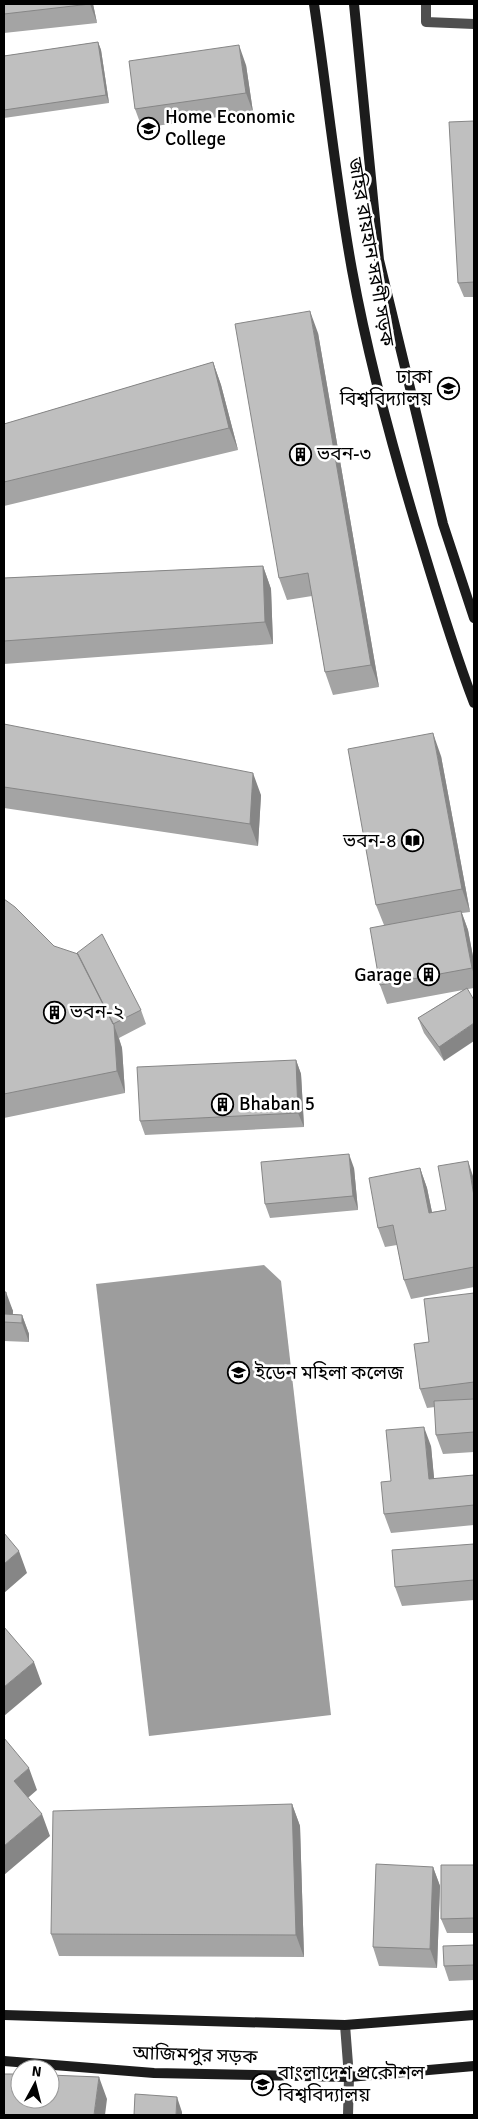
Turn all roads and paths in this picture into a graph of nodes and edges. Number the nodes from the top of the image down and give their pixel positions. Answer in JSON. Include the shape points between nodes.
{"nodes":[{"id":1,"x":314,"y":4,"type":"edge"},
{"id":2,"x":354,"y":4,"type":"edge"},
{"id":3,"x":426,"y":4,"type":"edge"},
{"id":4,"x":474,"y":24,"type":"edge"},
{"id":5,"x":474,"y":618,"type":"edge"},
{"id":6,"x":474,"y":702,"type":"edge"},
{"id":7,"x":4,"y":2015,"type":"edge"},
{"id":8,"x":474,"y":2015,"type":"edge"},
{"id":9,"x":345,"y":2025,"type":"junction"},
{"id":10,"x":4,"y":2061,"type":"edge"},
{"id":11,"x":474,"y":2066,"type":"edge"},
{"id":12,"x":349,"y":2077,"type":"junction"},
{"id":13,"x":348,"y":2115,"type":"edge"}],
"edges":[{"from":1,"to":6,"type":"main road","name":"জহির রায়হান সরণী সড়ক","via":[[352,269],[372,363],[415,522]]},
{"from":2,"to":5,"type":"main road","via":[[379,260],[443,524]]},
{"from":3,"to":4,"type":"street","via":[[426,22]]},
{"from":7,"to":9,"type":"main road","name":"আজিমপুর সড়ক"},
{"from":8,"to":9,"type":"main road","name":"আজিমপুর সড়ক"},
{"from":9,"to":12,"type":"street"},
{"from":10,"to":12,"type":"main road","name":"আজিমপুর সড়ক","via":[[154,2073]]},
{"from":11,"to":12,"type":"main road","name":"আজিমপুর সড়ক"},
{"from":12,"to":13,"type":"street"}]}
